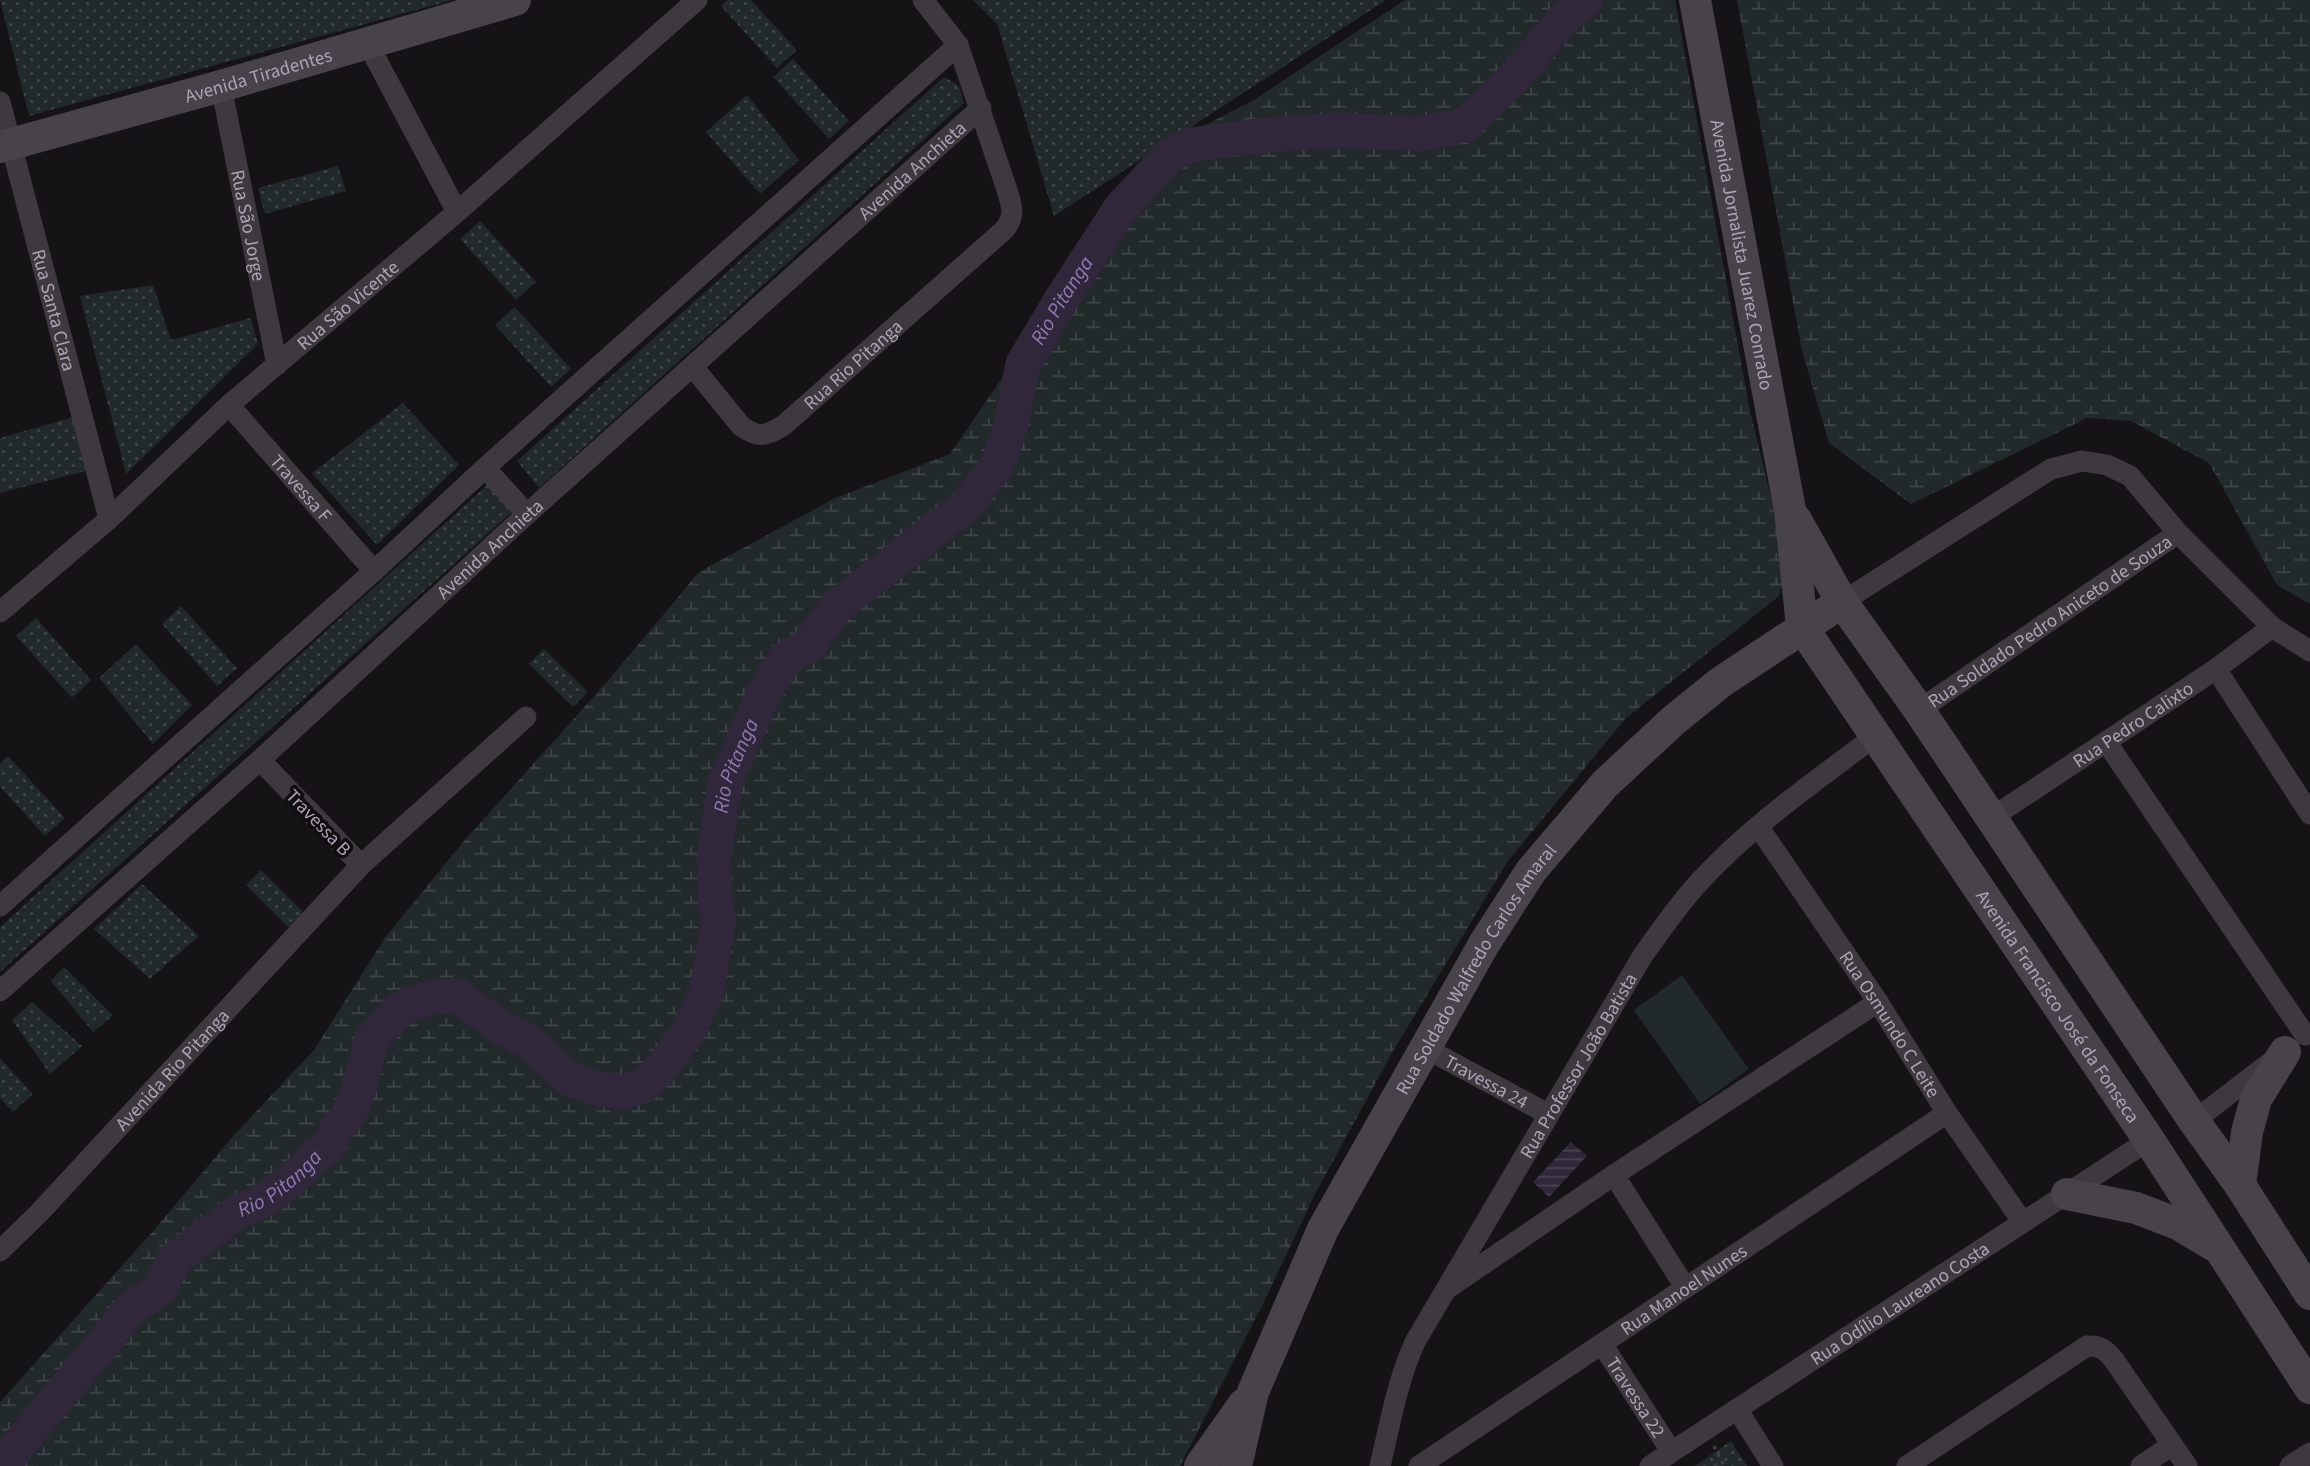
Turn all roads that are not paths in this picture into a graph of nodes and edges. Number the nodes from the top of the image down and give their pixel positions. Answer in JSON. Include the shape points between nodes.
{"nodes":[{"id":1,"x":515,"y":0,"type":"edge"},
{"id":2,"x":697,"y":0,"type":"edge"},
{"id":3,"x":923,"y":0,"type":"edge"},
{"id":4,"x":1695,"y":0,"type":"edge"},
{"id":5,"x":368,"y":42,"type":"junction"},
{"id":6,"x":958,"y":45,"type":"junction"},
{"id":7,"x":221,"y":86,"type":"junction"},
{"id":8,"x":0,"y":102,"type":"edge"},
{"id":9,"x":981,"y":108,"type":"junction"},
{"id":10,"x":5,"y":145,"type":"edge"},
{"id":11,"x":457,"y":212,"type":"junction"},
{"id":12,"x":276,"y":365,"type":"junction"},
{"id":13,"x":693,"y":367,"type":"junction"},
{"id":14,"x":229,"y":405,"type":"junction"},
{"id":15,"x":485,"y":468,"type":"junction"},
{"id":16,"x":1790,"y":510,"type":"junction"},
{"id":17,"x":527,"y":514,"type":"junction"},
{"id":18,"x":109,"y":519,"type":"junction"},
{"id":19,"x":2178,"y":533,"type":"junction"},
{"id":20,"x":374,"y":571,"type":"junction"},
{"id":21,"x":1842,"y":601,"type":"junction"},
{"id":22,"x":0,"y":612,"type":"edge"},
{"id":23,"x":1802,"y":627,"type":"junction"},
{"id":24,"x":2272,"y":627,"type":"junction"},
{"id":25,"x":2310,"y":651,"type":"edge"},
{"id":26,"x":2216,"y":669,"type":"junction"},
{"id":27,"x":1919,"y":710,"type":"junction"},
{"id":28,"x":526,"y":718,"type":"dead end"},
{"id":29,"x":1875,"y":736,"type":"junction"},
{"id":30,"x":2107,"y":743,"type":"junction"},
{"id":31,"x":260,"y":760,"type":"junction"},
{"id":32,"x":2310,"y":814,"type":"edge"},
{"id":33,"x":1992,"y":818,"type":"junction"},
{"id":34,"x":1758,"y":826,"type":"junction"},
{"id":35,"x":361,"y":865,"type":"junction"},
{"id":36,"x":341,"y":884,"type":"joint"},
{"id":37,"x":0,"y":906,"type":"edge"},
{"id":38,"x":0,"y":991,"type":"edge"},
{"id":39,"x":1878,"y":1002,"type":"junction"},
{"id":40,"x":2300,"y":1040,"type":"edge"},
{"id":41,"x":1425,"y":1048,"type":"junction"},
{"id":42,"x":1947,"y":1113,"type":"junction"},
{"id":43,"x":1548,"y":1114,"type":"junction"},
{"id":44,"x":2194,"y":1121,"type":"junction"},
{"id":45,"x":2149,"y":1140,"type":"junction"},
{"id":46,"x":1614,"y":1175,"type":"junction"},
{"id":47,"x":2240,"y":1185,"type":"junction"},
{"id":48,"x":2067,"y":1194,"type":"junction"},
{"id":49,"x":2022,"y":1221,"type":"junction"},
{"id":50,"x":0,"y":1251,"type":"edge"},
{"id":51,"x":2223,"y":1252,"type":"junction"},
{"id":52,"x":2303,"y":1283,"type":"edge"},
{"id":53,"x":1685,"y":1287,"type":"junction"},
{"id":54,"x":1447,"y":1289,"type":"junction"},
{"id":55,"x":2253,"y":1300,"type":"junction"},
{"id":56,"x":2310,"y":1308,"type":"edge"},
{"id":57,"x":2274,"y":1332,"type":"junction"},
{"id":58,"x":1602,"y":1344,"type":"junction"},
{"id":59,"x":2310,"y":1388,"type":"edge"},
{"id":60,"x":1253,"y":1392,"type":"junction"},
{"id":61,"x":1737,"y":1409,"type":"junction"},
{"id":62,"x":2172,"y":1445,"type":"junction"},
{"id":63,"x":1671,"y":1451,"type":"junction"},
{"id":64,"x":2310,"y":1453,"type":"edge"},
{"id":65,"x":1200,"y":1466,"type":"edge"},
{"id":66,"x":1236,"y":1466,"type":"edge"},
{"id":67,"x":1380,"y":1466,"type":"edge"},
{"id":68,"x":1419,"y":1466,"type":"edge"},
{"id":69,"x":1650,"y":1466,"type":"edge"},
{"id":70,"x":1773,"y":1466,"type":"edge"},
{"id":71,"x":1907,"y":1466,"type":"edge"},
{"id":72,"x":2141,"y":1466,"type":"edge"},
{"id":73,"x":2187,"y":1466,"type":"edge"},
{"id":74,"x":2290,"y":1466,"type":"edge"}],
"edges":[{"from":1,"to":5,"type":"main road","name":"Avenida Tiradentes"},
{"from":2,"to":11,"type":"street","name":"Rua São Vicente"},
{"from":3,"to":6,"type":"street"},
{"from":4,"to":16,"type":"main road","name":"Avenida Jornalista Juarez Conrado"},
{"from":5,"to":7,"type":"main road","name":"Avenida Tiradentes"},
{"from":5,"to":11,"type":"street"},
{"from":6,"to":9,"type":"street"},
{"from":6,"to":15,"type":"street"},
{"from":7,"to":10,"type":"main road","name":"Avenida Tiradentes"},
{"from":7,"to":12,"type":"street","name":"Rua São Jorge"},
{"from":8,"to":10,"type":"street","name":"Rua Santa Clara"},
{"from":9,"to":13,"type":"street","name":"Avenida Anchieta"},
{"from":9,"to":13,"type":"street","name":"Rua Rio Pitanga","via":[[1010,201],[1012,220],[1004,230],[772,432],[751,433],[741,426]]},
{"from":10,"to":18,"type":"street","name":"Rua Santa Clara"},
{"from":11,"to":12,"type":"street","name":"Rua São Vicente"},
{"from":12,"to":14,"type":"street","name":"Rua São Vicente"},
{"from":13,"to":17,"type":"street","name":"Avenida Anchieta"},
{"from":14,"to":18,"type":"street","name":"Rua São Vicente"},
{"from":14,"to":20,"type":"street","name":"Travessa F"},
{"from":15,"to":17,"type":"street"},
{"from":15,"to":20,"type":"street"},
{"from":16,"to":21,"type":"main road","name":"Avenida Jornalista Juarez Conrado"},
{"from":16,"to":23,"type":"main road","name":"Avenida Jornalista Juarez Conrado"},
{"from":17,"to":31,"type":"street","name":"Avenida Anchieta"},
{"from":18,"to":22,"type":"street","name":"Rua São Vicente"},
{"from":19,"to":21,"type":"street","via":[[2130,476],[2107,466],[2072,462],[2037,477]]},
{"from":19,"to":24,"type":"street"},
{"from":19,"to":27,"type":"street","name":"Rua Soldado Pedro Aniceto de Souza"},
{"from":20,"to":37,"type":"street"},
{"from":21,"to":23,"type":"main road","name":"Rua Soldado Walfredo Carlos Amaral"},
{"from":21,"to":27,"type":"main road"},
{"from":23,"to":29,"type":"main road","name":"Avenida Francisco José da Fonseca"},
{"from":23,"to":41,"type":"main road","name":"Rua Soldado Walfredo Carlos Amaral","via":[[1674,720],[1574,818],[1531,871]]},
{"from":24,"to":25,"type":"street"},
{"from":24,"to":26,"type":"street","name":"Rua Pedro Calixto"},
{"from":26,"to":30,"type":"street","name":"Rua Pedro Calixto"},
{"from":26,"to":32,"type":"street"},
{"from":27,"to":33,"type":"main road"},
{"from":28,"to":35,"type":"street"},
{"from":29,"to":34,"type":"street","name":"Rua Professor João Batista"},
{"from":29,"to":45,"type":"main road","name":"Avenida Francisco José da Fonseca"},
{"from":30,"to":33,"type":"street","name":"Rua Pedro Calixto"},
{"from":30,"to":40,"type":"street"},
{"from":31,"to":35,"type":"street","name":"Travessa B"},
{"from":31,"to":38,"type":"street","name":"Avenida Anchieta"},
{"from":33,"to":44,"type":"main road"},
{"from":34,"to":39,"type":"street","name":"Rua Osmundo C Leite"},
{"from":34,"to":43,"type":"street","name":"Rua Professor João Batista","via":[[1701,880],[1669,919]]},
{"from":35,"to":36,"type":"street","name":"Travessa B"},
{"from":36,"to":50,"type":"street","name":"Avenida Rio Pitanga"},
{"from":39,"to":42,"type":"street","name":"Rua Osmundo C Leite"},
{"from":39,"to":46,"type":"street"},
{"from":40,"to":44,"type":"street"},
{"from":40,"to":47,"type":"main road","via":[[2256,1099]]},
{"from":41,"to":43,"type":"street","name":"Travessa 24"},
{"from":41,"to":60,"type":"main road","name":"Rua Soldado Walfredo Carlos Amaral","via":[[1322,1229]]},
{"from":42,"to":49,"type":"street","name":"Rua Osmundo C Leite"},
{"from":42,"to":53,"type":"street","name":"Rua Manoel Nunes"},
{"from":43,"to":54,"type":"street","name":"Rua Professor João Batista"},
{"from":44,"to":47,"type":"main road"},
{"from":45,"to":48,"type":"street","name":"Rua Odílio Laureano Costa"},
{"from":45,"to":51,"type":"main road","name":"Avenida Francisco José da Fonseca"},
{"from":46,"to":53,"type":"street"},
{"from":46,"to":54,"type":"street"},
{"from":47,"to":52,"type":"main road"},
{"from":48,"to":49,"type":"street","name":"Rua Odílio Laureano Costa"},
{"from":48,"to":51,"type":"main road","via":[[2146,1212],[2178,1224]]},
{"from":49,"to":61,"type":"street","name":"Rua Odílio Laureano Costa"},
{"from":51,"to":55,"type":"main road","name":"Avenida Francisco José da Fonseca"},
{"from":52,"to":55,"type":"main road","via":[[2292,1280],[2271,1297]]},
{"from":53,"to":58,"type":"street","name":"Rua Manoel Nunes"},
{"from":54,"to":67,"type":"street","name":"Rua Professor João Batista","via":[[1403,1369]]},
{"from":55,"to":57,"type":"main road","name":"Avenida Francisco José da Fonseca"},
{"from":56,"to":57,"type":"main road","via":[[2286,1310]]},
{"from":57,"to":59,"type":"main road","name":"Avenida Francisco José da Fonseca"},
{"from":58,"to":63,"type":"street","name":"Travessa 22"},
{"from":58,"to":68,"type":"street","name":"Rua Manoel Nunes"},
{"from":60,"to":65,"type":"main road"},
{"from":60,"to":66,"type":"main road"},
{"from":61,"to":63,"type":"street","name":"Rua Odílio Laureano Costa"},
{"from":61,"to":70,"type":"street"},
{"from":62,"to":71,"type":"street","via":[[2106,1350],[2087,1346]]},
{"from":62,"to":72,"type":"street"},
{"from":62,"to":73,"type":"street"},
{"from":63,"to":69,"type":"street","name":"Rua Odílio Laureano Costa"},
{"from":64,"to":74,"type":"street"}]}
